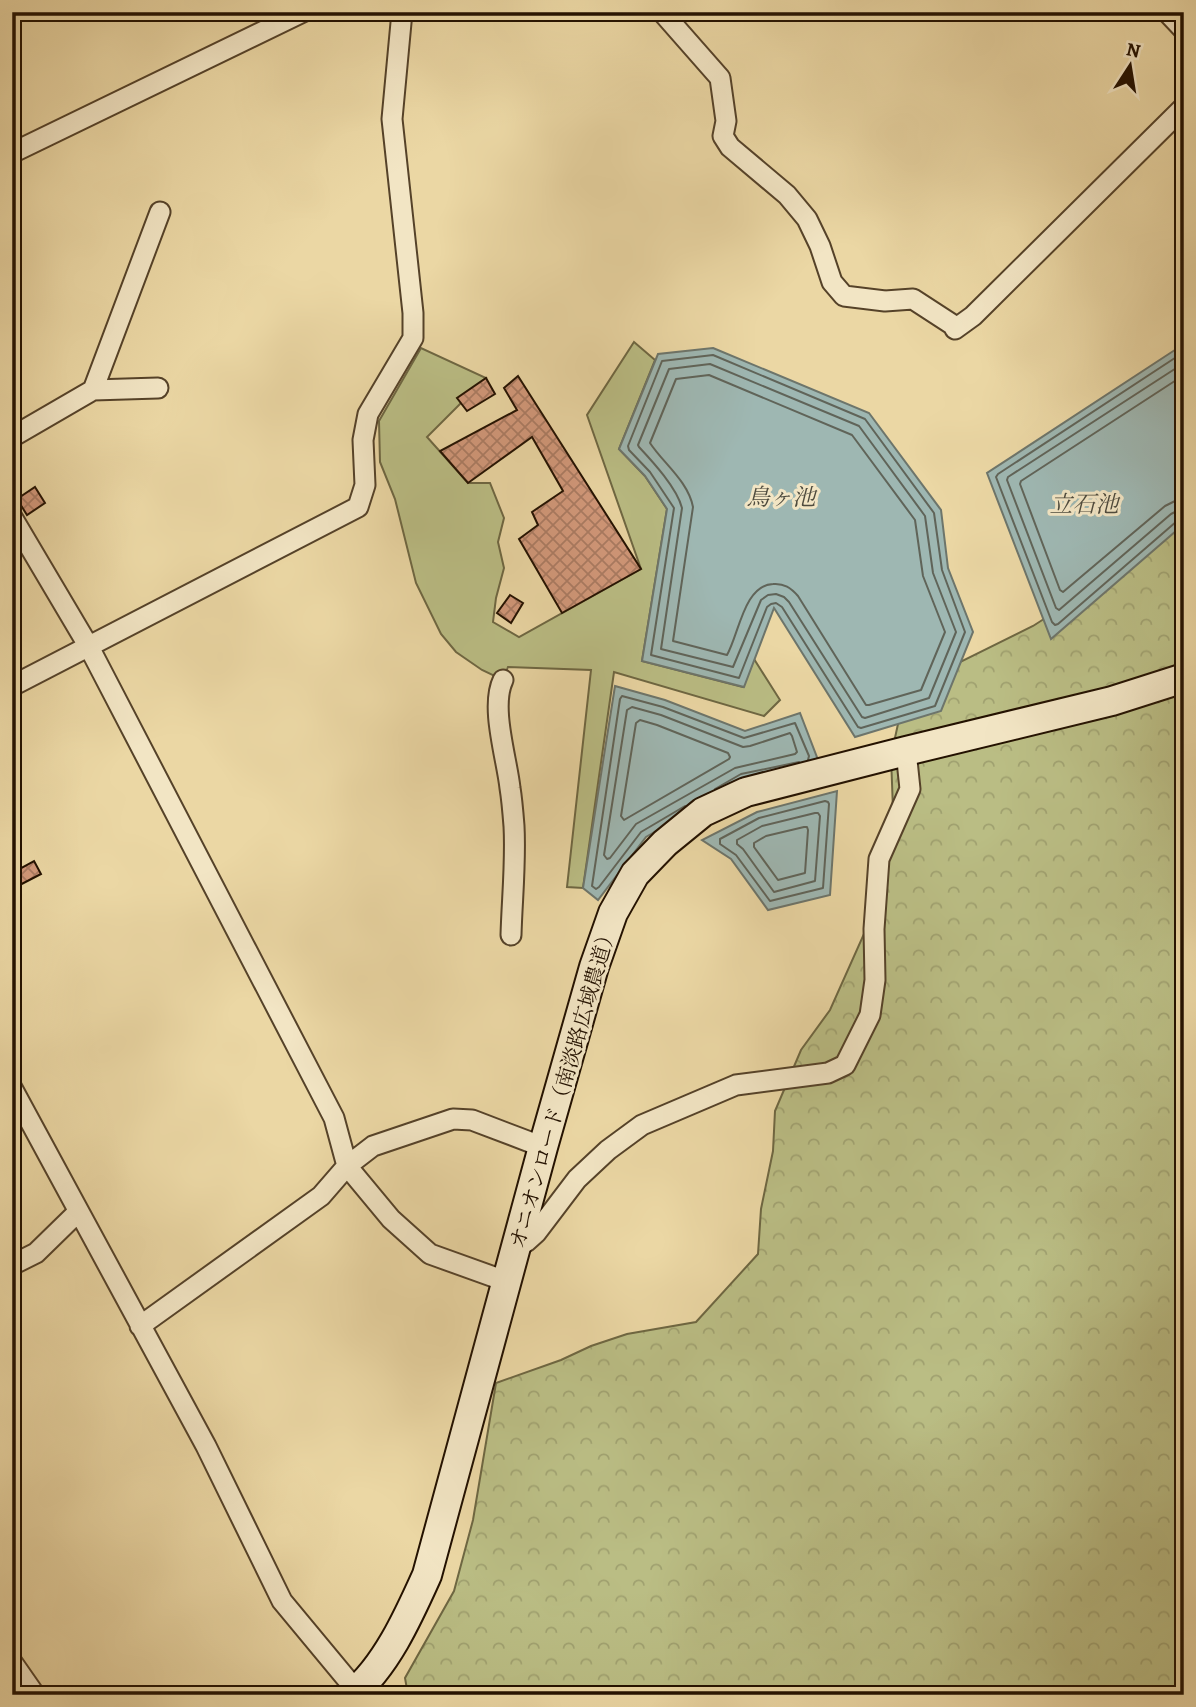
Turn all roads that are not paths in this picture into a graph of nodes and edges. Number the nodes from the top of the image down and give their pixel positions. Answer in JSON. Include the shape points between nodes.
{"nodes":[{"id":1,"x":303,"y":12,"type":"edge"},
{"id":2,"x":402,"y":12,"type":"edge"},
{"id":3,"x":662,"y":12,"type":"edge"},
{"id":4,"x":1167,"y":12,"type":"edge"},
{"id":5,"x":1184,"y":30,"type":"edge"},
{"id":6,"x":1184,"y":107,"type":"edge"},
{"id":7,"x":12,"y":153,"type":"edge"},
{"id":8,"x":160,"y":212,"type":"dead end"},
{"id":9,"x":158,"y":388,"type":"dead end"},
{"id":10,"x":93,"y":390,"type":"junction"},
{"id":11,"x":12,"y":437,"type":"edge"},
{"id":12,"x":12,"y":517,"type":"edge"},
{"id":13,"x":89,"y":647,"type":"junction"},
{"id":14,"x":1184,"y":678,"type":"edge"},
{"id":15,"x":503,"y":680,"type":"dead end"},
{"id":16,"x":12,"y":687,"type":"edge"},
{"id":17,"x":906,"y":751,"type":"junction"},
{"id":18,"x":511,"y":935,"type":"dead end"},
{"id":19,"x":12,"y":1088,"type":"edge"},
{"id":20,"x":543,"y":1147,"type":"junction"},
{"id":21,"x":347,"y":1166,"type":"junction"},
{"id":22,"x":78,"y":1212,"type":"junction"},
{"id":23,"x":518,"y":1241,"type":"junction"},
{"id":24,"x":12,"y":1265,"type":"edge"},
{"id":25,"x":508,"y":1282,"type":"junction"},
{"id":26,"x":140,"y":1326,"type":"junction"},
{"id":27,"x":12,"y":1662,"type":"edge"},
{"id":28,"x":356,"y":1693,"type":"edge"},
{"id":29,"x":35,"y":1695,"type":"edge"}],
"edges":[{"from":1,"to":7,"type":"street"},
{"from":2,"to":13,"type":"street","via":[[392,119],[413,338],[368,414],[363,440],[365,485],[358,507]]},
{"from":3,"to":6,"type":"street","via":[[720,78],[726,121],[723,136],[730,147],[787,195],[807,219],[832,282],[844,296],[913,299],[955,329],[974,316]]},
{"from":4,"to":5,"type":"street"},
{"from":8,"to":10,"type":"street"},
{"from":9,"to":10,"type":"street"},
{"from":10,"to":11,"type":"street"},
{"from":12,"to":13,"type":"street"},
{"from":13,"to":16,"type":"street"},
{"from":13,"to":21,"type":"street","via":[[334,1118]]},
{"from":14,"to":17,"type":"street","name":"オニオンロード（南淡路広域農道）","via":[[1112,701]]},
{"from":15,"to":18,"type":"street","via":[[498,709],[514,828]]},
{"from":17,"to":20,"type":"street","name":"オニオンロード（南淡路広域農道）","via":[[746,792],[704,812],[635,874],[613,913],[594,967]]},
{"from":17,"to":23,"type":"street","via":[[910,789],[879,859],[870,1015],[845,1065],[828,1073],[736,1085],[642,1125],[577,1179],[536,1233],[526,1242]]},
{"from":19,"to":22,"type":"street"},
{"from":20,"to":21,"type":"street","via":[[472,1120],[453,1119],[373,1146]]},
{"from":20,"to":23,"type":"street","name":"オニオンロード（南淡路広域農道）"},
{"from":21,"to":25,"type":"street","via":[[391,1219],[430,1254]]},
{"from":21,"to":26,"type":"street","via":[[321,1196]]},
{"from":22,"to":24,"type":"street","via":[[36,1253]]},
{"from":22,"to":26,"type":"street"},
{"from":23,"to":25,"type":"street","name":"オニオンロード（南淡路広域農道）"},
{"from":25,"to":28,"type":"street","name":"オニオンロード（南淡路広域農道）","via":[[427,1575],[392,1646]]},
{"from":26,"to":28,"type":"street","via":[[206,1446],[282,1601]]},
{"from":27,"to":29,"type":"street"}]}
